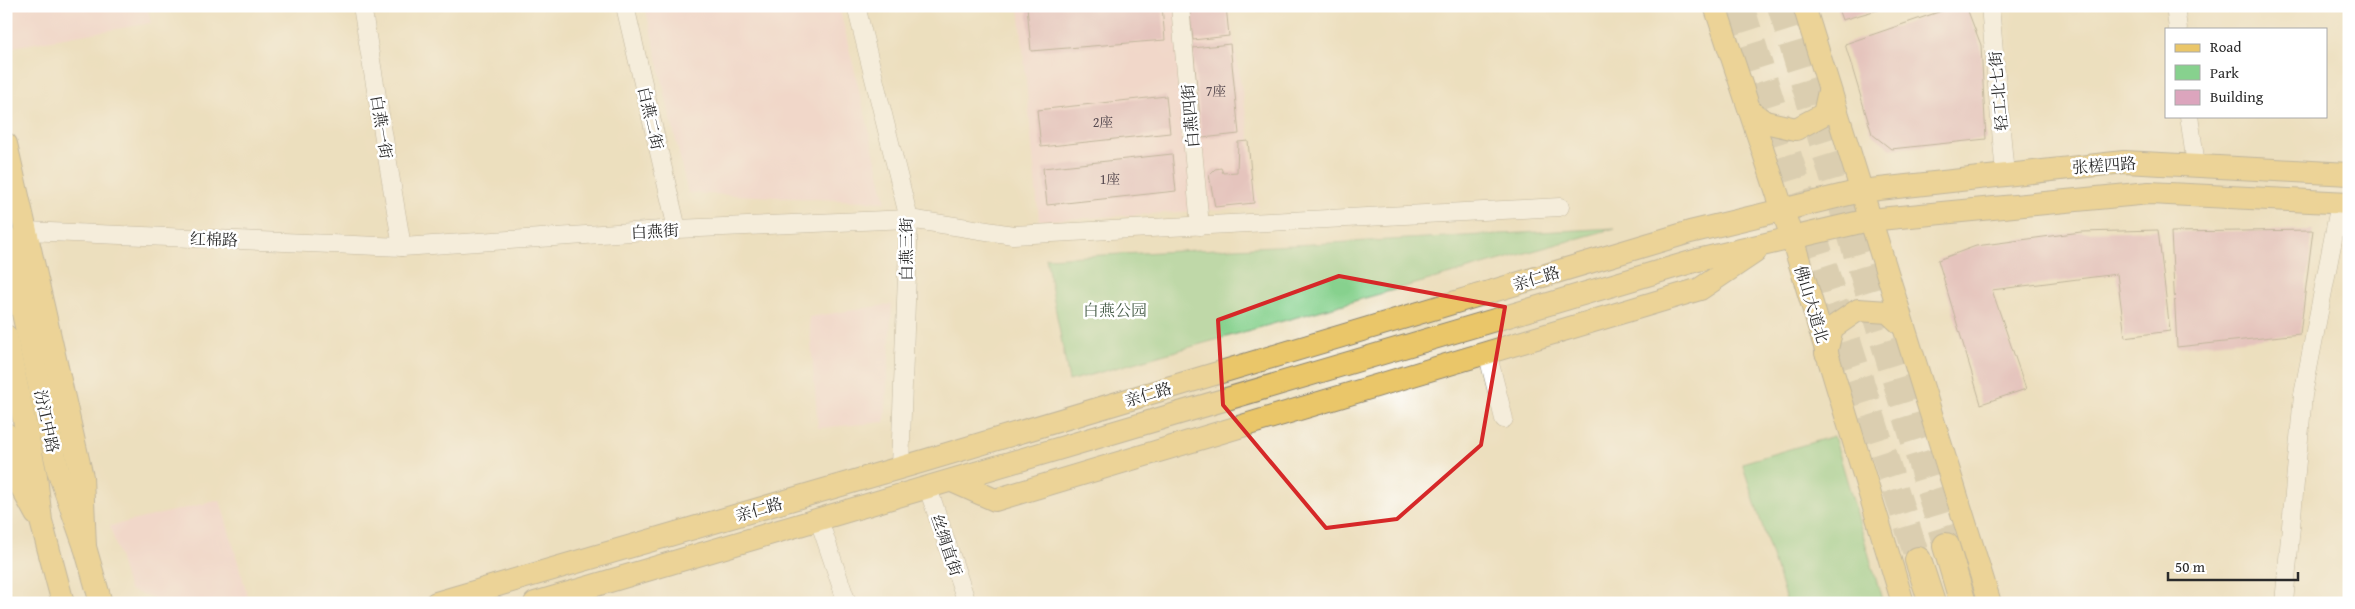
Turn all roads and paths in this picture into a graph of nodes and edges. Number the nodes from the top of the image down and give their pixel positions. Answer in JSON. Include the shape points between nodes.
{"nodes":[{"id":1,"x":362,"y":6,"type":"edge"},
{"id":2,"x":626,"y":6,"type":"edge"},
{"id":3,"x":856,"y":6,"type":"edge"},
{"id":4,"x":1180,"y":6,"type":"edge"},
{"id":5,"x":1715,"y":6,"type":"edge"},
{"id":6,"x":1804,"y":6,"type":"edge"},
{"id":7,"x":1990,"y":6,"type":"edge"},
{"id":8,"x":2175,"y":6,"type":"edge"},
{"id":9,"x":2178,"y":28,"type":"edge"},
{"id":10,"x":1829,"y":91,"type":"junction"},
{"id":11,"x":1750,"y":111,"type":"junction"},
{"id":12,"x":2189,"y":118,"type":"edge"},
{"id":13,"x":6,"y":144,"type":"edge"},
{"id":14,"x":2196,"y":165,"type":"junction"},
{"id":15,"x":2349,"y":174,"type":"edge"},
{"id":16,"x":2005,"y":175,"type":"junction"},
{"id":17,"x":1860,"y":191,"type":"junction"},
{"id":18,"x":2344,"y":203,"type":"edge"},
{"id":19,"x":1560,"y":207,"type":"dead end"},
{"id":20,"x":1782,"y":211,"type":"junction"},
{"id":21,"x":909,"y":219,"type":"junction"},
{"id":22,"x":1869,"y":220,"type":"junction"},
{"id":23,"x":1200,"y":226,"type":"junction"},
{"id":24,"x":677,"y":229,"type":"junction"},
{"id":25,"x":16,"y":234,"type":"edge"},
{"id":26,"x":1792,"y":238,"type":"junction"},
{"id":27,"x":1766,"y":244,"type":"junction"},
{"id":28,"x":402,"y":247,"type":"junction"},
{"id":29,"x":1903,"y":326,"type":"junction"},
{"id":30,"x":6,"y":336,"type":"edge"},
{"id":31,"x":1487,"y":352,"type":"junction"},
{"id":32,"x":1826,"y":353,"type":"junction"},
{"id":33,"x":1504,"y":419,"type":"dead end"},
{"id":34,"x":6,"y":434,"type":"edge"},
{"id":35,"x":900,"y":467,"type":"junction"},
{"id":36,"x":952,"y":480,"type":"junction"},
{"id":37,"x":928,"y":488,"type":"junction"},
{"id":38,"x":819,"y":520,"type":"junction"},
{"id":39,"x":41,"y":522,"type":"junction"},
{"id":40,"x":1946,"y":546,"type":"tunnel mouth"},
{"id":41,"x":1918,"y":560,"type":"tunnel mouth"},
{"id":42,"x":63,"y":603,"type":"edge"},
{"id":43,"x":101,"y":603,"type":"edge"},
{"id":44,"x":436,"y":603,"type":"edge"},
{"id":45,"x":535,"y":603,"type":"edge"},
{"id":46,"x":847,"y":603,"type":"edge"},
{"id":47,"x":967,"y":603,"type":"edge"},
{"id":48,"x":1903,"y":603,"type":"edge"},
{"id":49,"x":1932,"y":603,"type":"edge"},
{"id":50,"x":1963,"y":603,"type":"edge"},
{"id":51,"x":1990,"y":603,"type":"edge"},
{"id":52,"x":2284,"y":603,"type":"edge"}],
"edges":[{"from":1,"to":28,"type":"street","name":"白燕一街"},
{"from":2,"to":24,"type":"street","name":"白燕二街"},
{"from":3,"to":21,"type":"street","name":"白燕三街"},
{"from":4,"to":23,"type":"street","name":"白燕四街"},
{"from":5,"to":11,"type":"main road","name":"佛山大道北"},
{"from":6,"to":10,"type":"main road"},
{"from":7,"to":16,"type":"street","name":"轻工北七街"},
{"from":8,"to":9,"type":"street"},
{"from":10,"to":11,"type":"main road","via":[[1824,114],[1796,129],[1765,122]]},
{"from":10,"to":17,"type":"main road"},
{"from":11,"to":20,"type":"main road","name":"佛山大道北"},
{"from":12,"to":14,"type":"street"},
{"from":13,"to":25,"type":"main road","name":"汾江中路"},
{"from":14,"to":15,"type":"main road","name":"张槎四路"},
{"from":14,"to":16,"type":"main road","name":"张槎四路","via":[[2124,162]]},
{"from":16,"to":17,"type":"main road","name":"张槎四路"},
{"from":17,"to":20,"type":"main road","name":"亲仁路"},
{"from":17,"to":22,"type":"main road"},
{"from":18,"to":22,"type":"main road","name":"张槎四路","via":[[2149,193]]},
{"from":18,"to":52,"type":"street","via":[[2304,395]]},
{"from":19,"to":23,"type":"street","name":"白燕街"},
{"from":20,"to":26,"type":"main road","name":"佛山大道北"},
{"from":20,"to":35,"type":"main road","name":"亲仁路","via":[[1681,235]]},
{"from":21,"to":23,"type":"street","name":"白燕街","via":[[1013,235]]},
{"from":21,"to":24,"type":"street","name":"白燕街"},
{"from":21,"to":35,"type":"street","name":"白燕三街"},
{"from":22,"to":26,"type":"main road","name":"亲仁路"},
{"from":22,"to":29,"type":"main road"},
{"from":24,"to":28,"type":"street","name":"白燕街"},
{"from":25,"to":28,"type":"street","name":"红棉路"},
{"from":25,"to":43,"type":"main road","name":"汾江中路","via":[[58,470]]},
{"from":26,"to":27,"type":"main road","name":"亲仁路"},
{"from":26,"to":32,"type":"main road","name":"佛山大道北"},
{"from":27,"to":31,"type":"main road","via":[[1700,289]]},
{"from":27,"to":36,"type":"main road","name":"亲仁路","via":[[1698,260]]},
{"from":29,"to":32,"type":"main road","via":[[1888,312],[1858,310],[1832,328]]},
{"from":29,"to":51,"type":"main road"},
{"from":30,"to":39,"type":"main road","via":[[36,476]]},
{"from":31,"to":33,"type":"street"},
{"from":31,"to":36,"type":"main road","via":[[995,500]]},
{"from":32,"to":48,"type":"main road","name":"佛山大道北"},
{"from":34,"to":39,"type":"main road","via":[[17,480]]},
{"from":35,"to":44,"type":"main road","name":"亲仁路"},
{"from":36,"to":37,"type":"main road","name":"亲仁路"},
{"from":37,"to":38,"type":"main road","name":"亲仁路"},
{"from":37,"to":47,"type":"street","name":"丝绸直街"},
{"from":38,"to":45,"type":"main road","name":"亲仁路"},
{"from":38,"to":46,"type":"street"},
{"from":39,"to":42,"type":"main road"},
{"from":40,"to":50,"type":"highway"},
{"from":41,"to":49,"type":"highway"}]}
